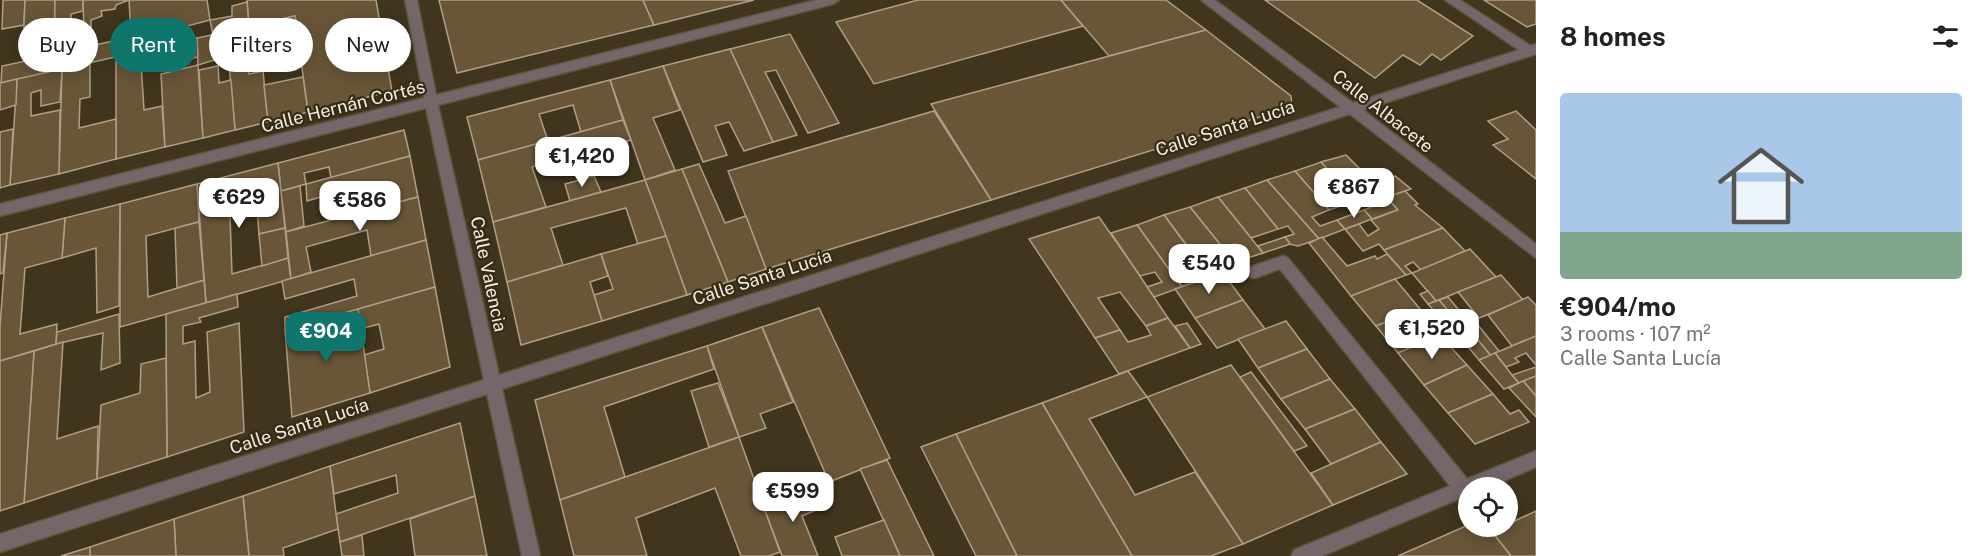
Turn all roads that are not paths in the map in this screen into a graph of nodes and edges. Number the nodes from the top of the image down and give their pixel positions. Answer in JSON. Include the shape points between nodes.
{"nodes":[{"id":1,"x":411,"y":0,"type":"edge"},
{"id":2,"x":833,"y":0,"type":"edge"},
{"id":3,"x":1207,"y":0,"type":"edge"},
{"id":4,"x":1451,"y":0,"type":"edge"},
{"id":5,"x":1533,"y":50,"type":"edge"},
{"id":6,"x":430,"y":102,"type":"junction"},
{"id":7,"x":1351,"y":108,"type":"junction"},
{"id":8,"x":0,"y":210,"type":"edge"},
{"id":9,"x":1536,"y":252,"type":"edge"},
{"id":10,"x":1255,"y":272,"type":"dead end"},
{"id":11,"x":493,"y":384,"type":"junction"},
{"id":12,"x":1536,"y":459,"type":"edge"},
{"id":13,"x":1491,"y":477,"type":"edge"},
{"id":14,"x":1458,"y":482,"type":"edge"},
{"id":15,"x":1458,"y":490,"type":"edge"},
{"id":16,"x":0,"y":543,"type":"edge"},
{"id":17,"x":531,"y":556,"type":"edge"},
{"id":18,"x":1300,"y":556,"type":"edge"}],
"edges":[{"from":1,"to":6,"type":"street","name":"Calle Valencia"},
{"from":2,"to":6,"type":"street","name":"Calle Hernán Cortés"},
{"from":3,"to":7,"type":"street","name":"Calle Albacete"},
{"from":4,"to":5,"type":"street"},
{"from":5,"to":7,"type":"street","name":"Calle Santa Lucía"},
{"from":6,"to":8,"type":"street","name":"Calle Hernán Cortés"},
{"from":6,"to":11,"type":"street","name":"Calle Valencia"},
{"from":7,"to":9,"type":"street","name":"Calle Albacete"},
{"from":7,"to":11,"type":"street","name":"Calle Santa Lucía"},
{"from":10,"to":14,"type":"street","via":[[1283,262]]},
{"from":11,"to":16,"type":"street","name":"Calle Santa Lucía"},
{"from":11,"to":17,"type":"street","name":"Calle Valencia"},
{"from":12,"to":13,"type":"street"},
{"from":15,"to":18,"type":"street"}]}
